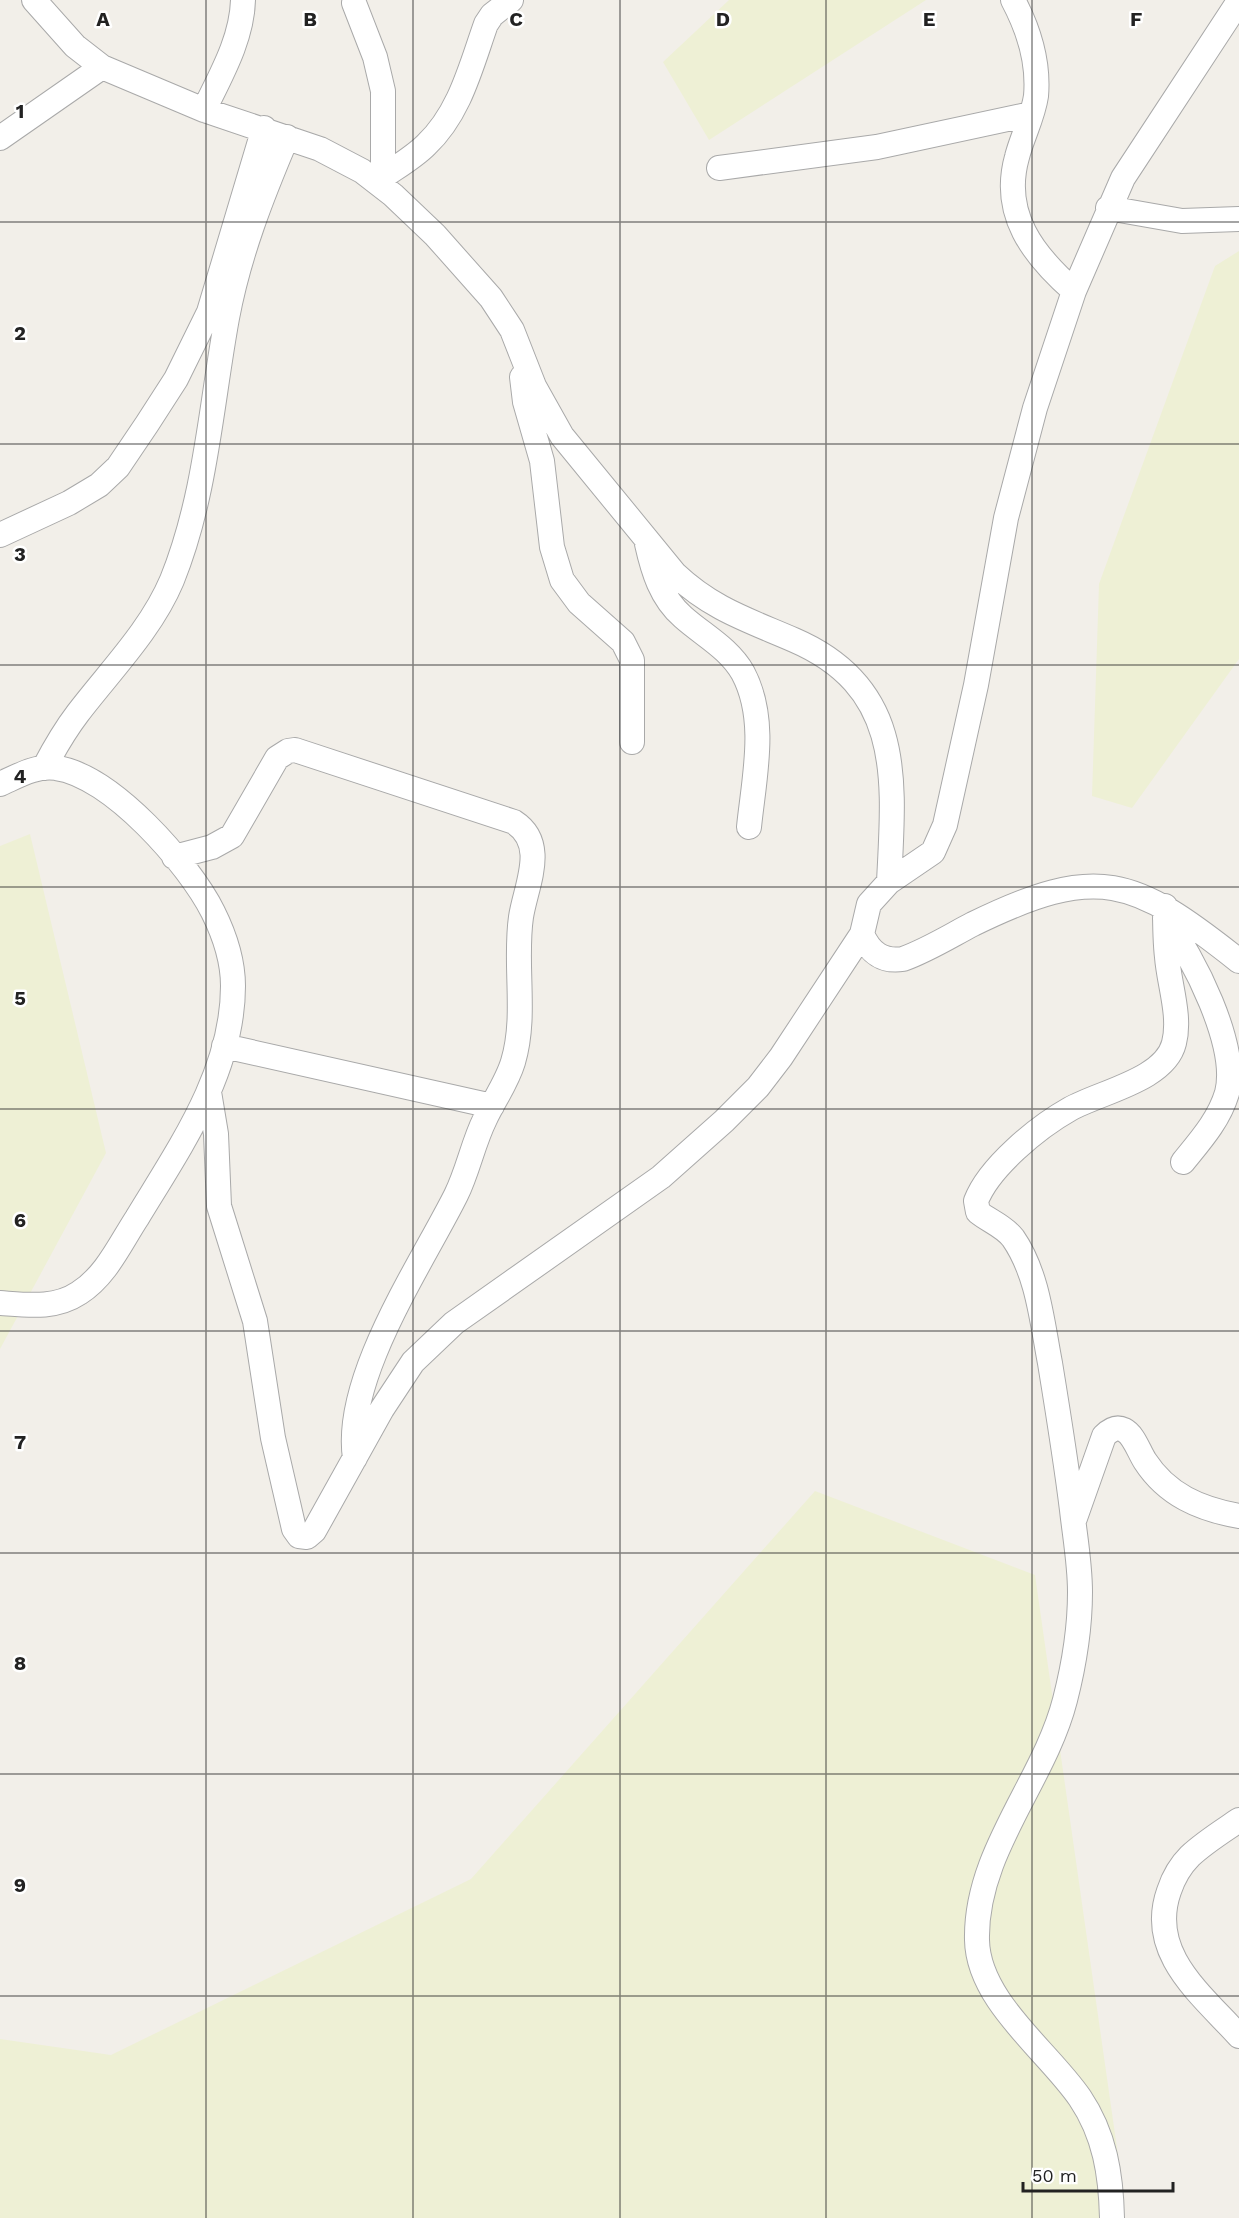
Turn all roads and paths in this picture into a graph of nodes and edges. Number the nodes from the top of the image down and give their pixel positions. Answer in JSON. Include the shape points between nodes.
{"nodes":[{"id":1,"x":34,"y":0,"type":"edge"},
{"id":2,"x":243,"y":0,"type":"edge"},
{"id":3,"x":511,"y":0,"type":"edge"},
{"id":4,"x":1013,"y":0,"type":"edge"},
{"id":5,"x":1239,"y":1,"type":"edge"},
{"id":6,"x":354,"y":3,"type":"dead end"},
{"id":7,"x":102,"y":67,"type":"junction"},
{"id":8,"x":204,"y":110,"type":"junction"},
{"id":9,"x":1031,"y":114,"type":"junction"},
{"id":10,"x":264,"y":128,"type":"junction"},
{"id":11,"x":287,"y":137,"type":"junction"},
{"id":12,"x":0,"y":138,"type":"edge"},
{"id":13,"x":719,"y":168,"type":"dead end"},
{"id":14,"x":380,"y":178,"type":"junction"},
{"id":15,"x":1108,"y":208,"type":"junction"},
{"id":16,"x":1239,"y":219,"type":"edge"},
{"id":17,"x":1074,"y":291,"type":"junction"},
{"id":18,"x":523,"y":356,"type":"junction"},
{"id":19,"x":0,"y":535,"type":"edge"},
{"id":20,"x":645,"y":539,"type":"junction"},
{"id":21,"x":632,"y":742,"type":"dead end"},
{"id":22,"x":44,"y":768,"type":"junction"},
{"id":23,"x":0,"y":784,"type":"edge"},
{"id":24,"x":748,"y":827,"type":"dead end"},
{"id":25,"x":174,"y":857,"type":"junction"},
{"id":26,"x":889,"y":882,"type":"junction"},
{"id":27,"x":1165,"y":912,"type":"junction"},
{"id":28,"x":862,"y":934,"type":"junction"},
{"id":29,"x":1239,"y":961,"type":"edge"},
{"id":30,"x":224,"y":1047,"type":"junction"},
{"id":31,"x":209,"y":1092,"type":"junction"},
{"id":32,"x":492,"y":1106,"type":"junction"},
{"id":33,"x":1183,"y":1162,"type":"dead end"},
{"id":34,"x":0,"y":1304,"type":"edge"},
{"id":35,"x":355,"y":1459,"type":"junction"},
{"id":36,"x":1239,"y":1516,"type":"edge"},
{"id":37,"x":1073,"y":1523,"type":"junction"},
{"id":38,"x":1239,"y":1820,"type":"edge"},
{"id":39,"x":1239,"y":2036,"type":"edge"},
{"id":40,"x":1112,"y":2218,"type":"edge"}],
"edges":[{"from":1,"to":7,"type":"street","via":[[75,46]]},
{"from":2,"to":8,"type":"street","via":[[229,58]]},
{"from":3,"to":14,"type":"street","via":[[486,24],[456,104],[441,129],[424,147]]},
{"from":4,"to":9,"type":"street","via":[[1035,63]]},
{"from":5,"to":15,"type":"street","via":[[1139,151]]},
{"from":6,"to":14,"type":"street","via":[[375,57],[383,91]]},
{"from":7,"to":8,"type":"street"},
{"from":7,"to":12,"type":"street"},
{"from":8,"to":10,"type":"street"},
{"from":9,"to":13,"type":"street","via":[[877,147]]},
{"from":9,"to":17,"type":"street","via":[[1016,160],[1014,210],[1022,232],[1035,250]]},
{"from":10,"to":11,"type":"street"},
{"from":10,"to":19,"type":"street","via":[[209,312],[153,415],[118,466],[99,486]]},
{"from":11,"to":14,"type":"street"},
{"from":11,"to":22,"type":"street","via":[[250,227],[234,287],[194,509],[171,582],[129,649],[66,730]]},
{"from":14,"to":18,"type":"street","via":[[465,266],[507,322]]},
{"from":15,"to":16,"type":"street","via":[[1182,221]]},
{"from":15,"to":17,"type":"street"},
{"from":17,"to":26,"type":"street","via":[[1035,408],[1011,497],[945,825],[933,852]]},
{"from":18,"to":20,"type":"street","via":[[534,386],[562,436]]},
{"from":18,"to":21,"type":"street","via":[[523,389],[542,460],[557,566],[570,592],[628,650],[633,673]]},
{"from":20,"to":24,"type":"street","via":[[655,578],[674,608],[726,652],[743,674],[753,705],[758,746]]},
{"from":20,"to":26,"type":"street","via":[[675,573],[709,602],[817,650],[852,678],[866,696],[889,752],[893,781]]},
{"from":22,"to":23,"type":"street"},
{"from":22,"to":25,"type":"street","via":[[71,772],[102,788],[129,808]]},
{"from":25,"to":30,"type":"street","via":[[213,911],[230,959],[232,1006]]},
{"from":25,"to":32,"type":"street","via":[[212,847],[232,836],[278,758],[288,751],[302,752],[521,826],[531,838],[534,851],[519,931],[518,1036],[513,1062]]},
{"from":26,"to":28,"type":"street","via":[[869,904]]},
{"from":27,"to":28,"type":"street","via":[[1141,894],[1097,885],[1065,888],[1028,899],[913,956],[894,960],[870,950]]},
{"from":27,"to":29,"type":"street"},
{"from":27,"to":33,"type":"street","via":[[1206,990],[1224,1045],[1229,1078],[1217,1116]]},
{"from":27,"to":37,"type":"street","via":[[1166,954],[1176,1027],[1172,1052],[1153,1071],[1071,1108],[1036,1132],[998,1169],[976,1201],[978,1212],[1012,1237],[1033,1283],[1059,1419]]},
{"from":28,"to":35,"type":"street","via":[[758,1087],[660,1177],[454,1323],[432,1343],[400,1380]]},
{"from":30,"to":31,"type":"street"},
{"from":30,"to":32,"type":"street"},
{"from":31,"to":34,"type":"street","via":[[111,1260],[89,1287],[50,1305]]},
{"from":31,"to":35,"type":"street","via":[[216,1134],[219,1206],[255,1321],[276,1454],[299,1536],[307,1537],[314,1531]]},
{"from":32,"to":35,"type":"street","via":[[462,1181],[376,1349],[355,1424]]},
{"from":36,"to":37,"type":"street","via":[[1195,1505],[1175,1493],[1154,1473],[1128,1432],[1119,1428],[1104,1436]]},
{"from":37,"to":40,"type":"street","via":[[1080,1624],[1065,1700],[1045,1756],[994,1858],[978,1916],[977,1943],[994,1992],[1080,2098],[1095,2124],[1108,2165]]},
{"from":38,"to":39,"type":"street","via":[[1190,1856],[1173,1880],[1163,1907],[1163,1934],[1172,1958]]}]}
